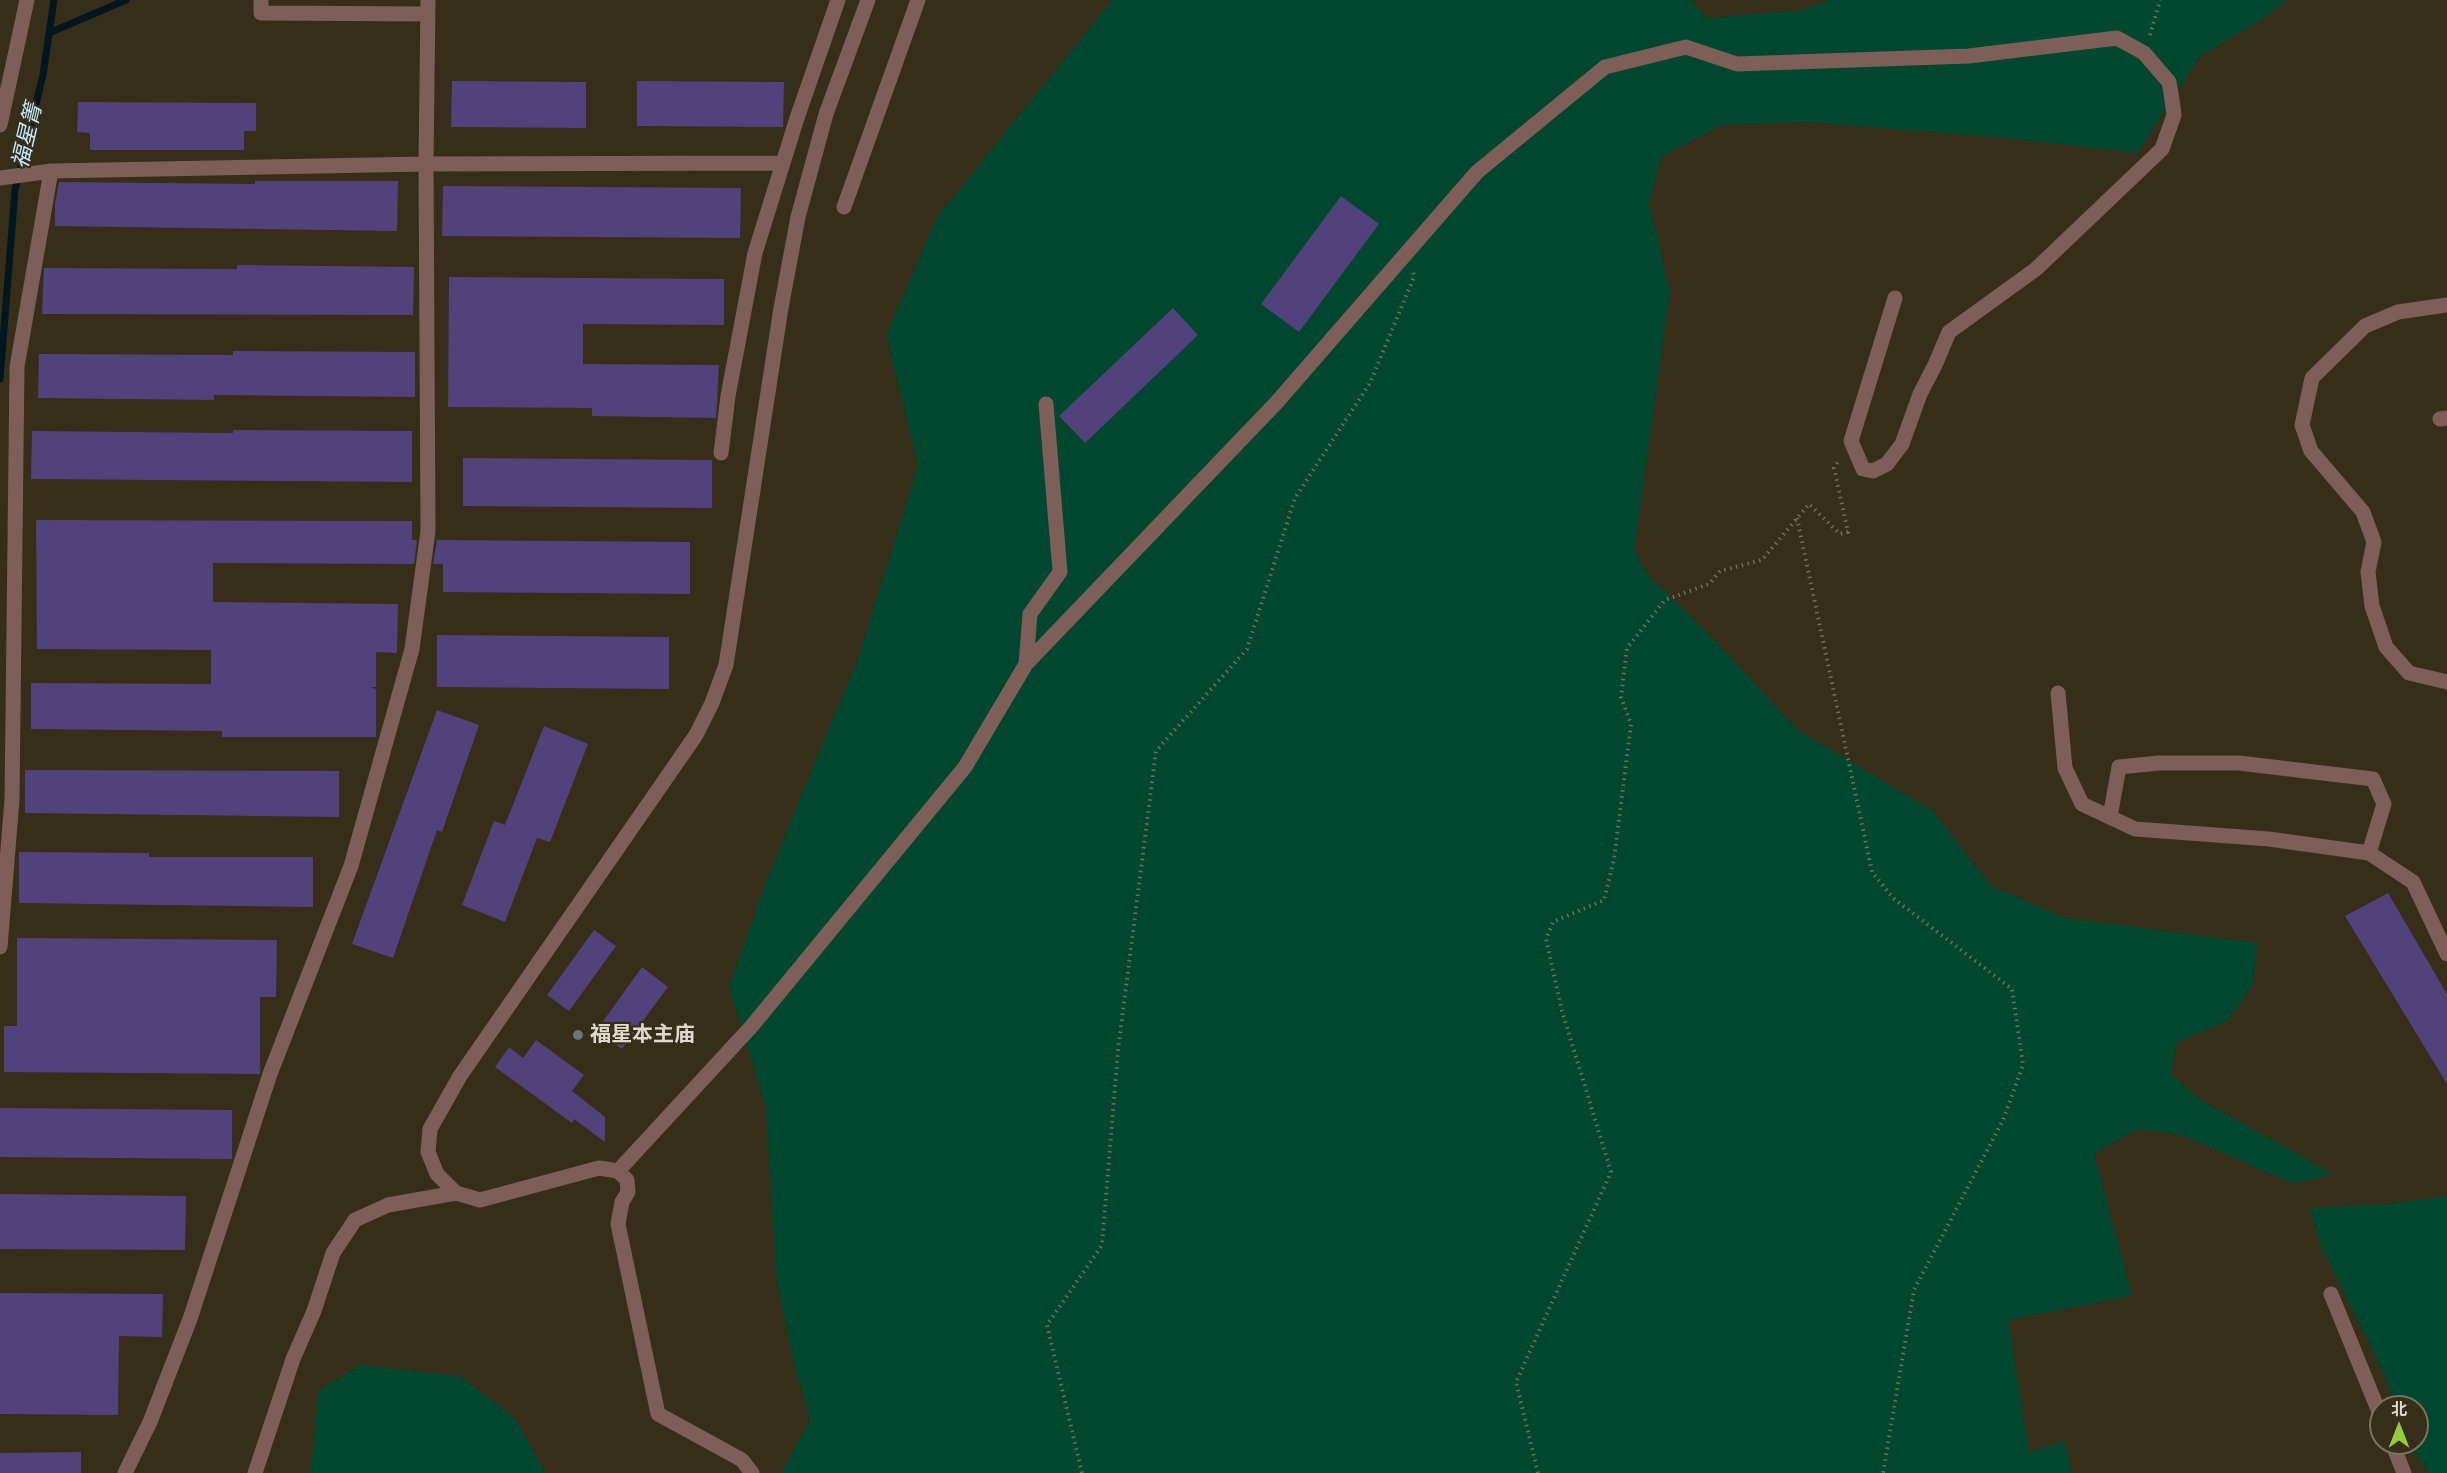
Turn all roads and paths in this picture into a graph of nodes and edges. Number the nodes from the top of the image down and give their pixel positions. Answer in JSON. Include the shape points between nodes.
{"nodes":[{"id":1,"x":27,"y":0,"type":"edge"},
{"id":2,"x":261,"y":0,"type":"edge"},
{"id":3,"x":838,"y":0,"type":"edge"},
{"id":4,"x":868,"y":0,"type":"edge"},
{"id":5,"x":918,"y":0,"type":"edge"},
{"id":6,"x":2160,"y":0,"type":"edge"},
{"id":7,"x":428,"y":7,"type":"edge"},
{"id":8,"x":2144,"y":53,"type":"junction"},
{"id":9,"x":4,"y":89,"type":"edge"},
{"id":10,"x":0,"y":125,"type":"edge"},
{"id":11,"x":783,"y":163,"type":"junction"},
{"id":12,"x":426,"y":164,"type":"junction"},
{"id":13,"x":44,"y":172,"type":"junction"},
{"id":14,"x":3,"y":178,"type":"edge"},
{"id":15,"x":844,"y":207,"type":"dead end"},
{"id":16,"x":1408,"y":252,"type":"junction"},
{"id":17,"x":1894,"y":298,"type":"dead end"},
{"id":18,"x":2447,"y":305,"type":"edge"},
{"id":19,"x":1046,"y":404,"type":"dead end"},
{"id":20,"x":1851,"y":441,"type":"junction"},
{"id":21,"x":721,"y":453,"type":"dead end"},
{"id":22,"x":1796,"y":518,"type":"junction"},
{"id":23,"x":8,"y":594,"type":"edge"},
{"id":24,"x":1026,"y":664,"type":"junction"},
{"id":25,"x":2447,"y":682,"type":"edge"},
{"id":26,"x":2058,"y":693,"type":"dead end"},
{"id":27,"x":2110,"y":817,"type":"junction"},
{"id":28,"x":2369,"y":854,"type":"junction"},
{"id":29,"x":0,"y":947,"type":"edge"},
{"id":30,"x":2447,"y":954,"type":"edge"},
{"id":31,"x":618,"y":1171,"type":"junction"},
{"id":32,"x":456,"y":1193,"type":"junction"},
{"id":33,"x":2331,"y":1294,"type":"dead end"},
{"id":34,"x":2372,"y":1395,"type":"edge"},
{"id":35,"x":2397,"y":1455,"type":"edge"},
{"id":36,"x":125,"y":1473,"type":"edge"},
{"id":37,"x":255,"y":1473,"type":"edge"},
{"id":38,"x":752,"y":1473,"type":"edge"},
{"id":39,"x":1082,"y":1473,"type":"edge"},
{"id":40,"x":1538,"y":1473,"type":"edge"},
{"id":41,"x":1883,"y":1473,"type":"edge"},
{"id":42,"x":2404,"y":1473,"type":"edge"}],
"edges":[{"from":1,"to":9,"type":"street"},
{"from":2,"to":7,"type":"street","via":[[261,13]]},
{"from":3,"to":11,"type":"street"},
{"from":4,"to":32,"type":"street","via":[[826,114],[798,217],[726,665],[696,735],[460,1076],[429,1129],[428,1152],[437,1174]]},
{"from":5,"to":15,"type":"street"},
{"from":6,"to":8,"type":"path"},
{"from":7,"to":12,"type":"street"},
{"from":8,"to":16,"type":"street","via":[[2117,38],[1969,56],[1737,64],[1686,46],[1605,68],[1477,172]]},
{"from":8,"to":20,"type":"street","via":[[2169,82],[2174,115],[2162,149],[2036,269],[1949,332],[1902,444],[1887,464],[1873,471],[1863,469]]},
{"from":9,"to":10,"type":"street"},
{"from":11,"to":12,"type":"street"},
{"from":11,"to":21,"type":"street","via":[[755,253]]},
{"from":12,"to":13,"type":"street"},
{"from":12,"to":36,"type":"street","via":[[428,531],[412,649],[351,866],[270,1074],[190,1319],[150,1422]]},
{"from":13,"to":14,"type":"street"},
{"from":13,"to":23,"type":"street","via":[[17,367]]},
{"from":16,"to":24,"type":"street","via":[[1277,402]]},
{"from":16,"to":39,"type":"path","via":[[1414,277],[1370,383],[1295,498],[1247,649],[1156,752],[1118,1050],[1102,1245],[1047,1325]]},
{"from":17,"to":20,"type":"street"},
{"from":18,"to":25,"type":"street","via":[[2398,312],[2365,326],[2312,378],[2302,425],[2311,452],[2362,512],[2374,542],[2368,572],[2372,606],[2386,647],[2409,673]]},
{"from":19,"to":24,"type":"street","via":[[1060,572],[1030,614]]},
{"from":20,"to":22,"type":"path","via":[[1834,468],[1848,531],[1840,534],[1809,504]]},
{"from":22,"to":40,"type":"path","via":[[1762,560],[1720,571],[1709,584],[1665,600],[1627,648],[1621,697],[1631,724],[1614,859],[1604,900],[1554,922],[1546,939],[1562,1011],[1611,1172],[1516,1382]]},
{"from":22,"to":41,"type":"path","via":[[1872,872],[1893,898],[2012,989],[2023,1065],[2003,1120],[1914,1290]]},
{"from":23,"to":29,"type":"street","via":[[12,800]]},
{"from":24,"to":31,"type":"street","via":[[965,767],[751,1027]]},
{"from":26,"to":27,"type":"street","via":[[2065,768],[2082,804]]},
{"from":27,"to":28,"type":"street","via":[[2135,829],[2269,839]]},
{"from":27,"to":28,"type":"street","via":[[2119,767],[2239,763],[2373,779],[2384,804]]},
{"from":28,"to":30,"type":"street","via":[[2413,882]]},
{"from":31,"to":32,"type":"street","via":[[599,1168],[480,1200]]},
{"from":31,"to":38,"type":"street","via":[[627,1180],[628,1192],[618,1224],[658,1414],[742,1460]]},
{"from":32,"to":37,"type":"street","via":[[388,1205],[355,1220],[333,1253]]},
{"from":33,"to":34,"type":"street"},
{"from":35,"to":42,"type":"street"}]}
